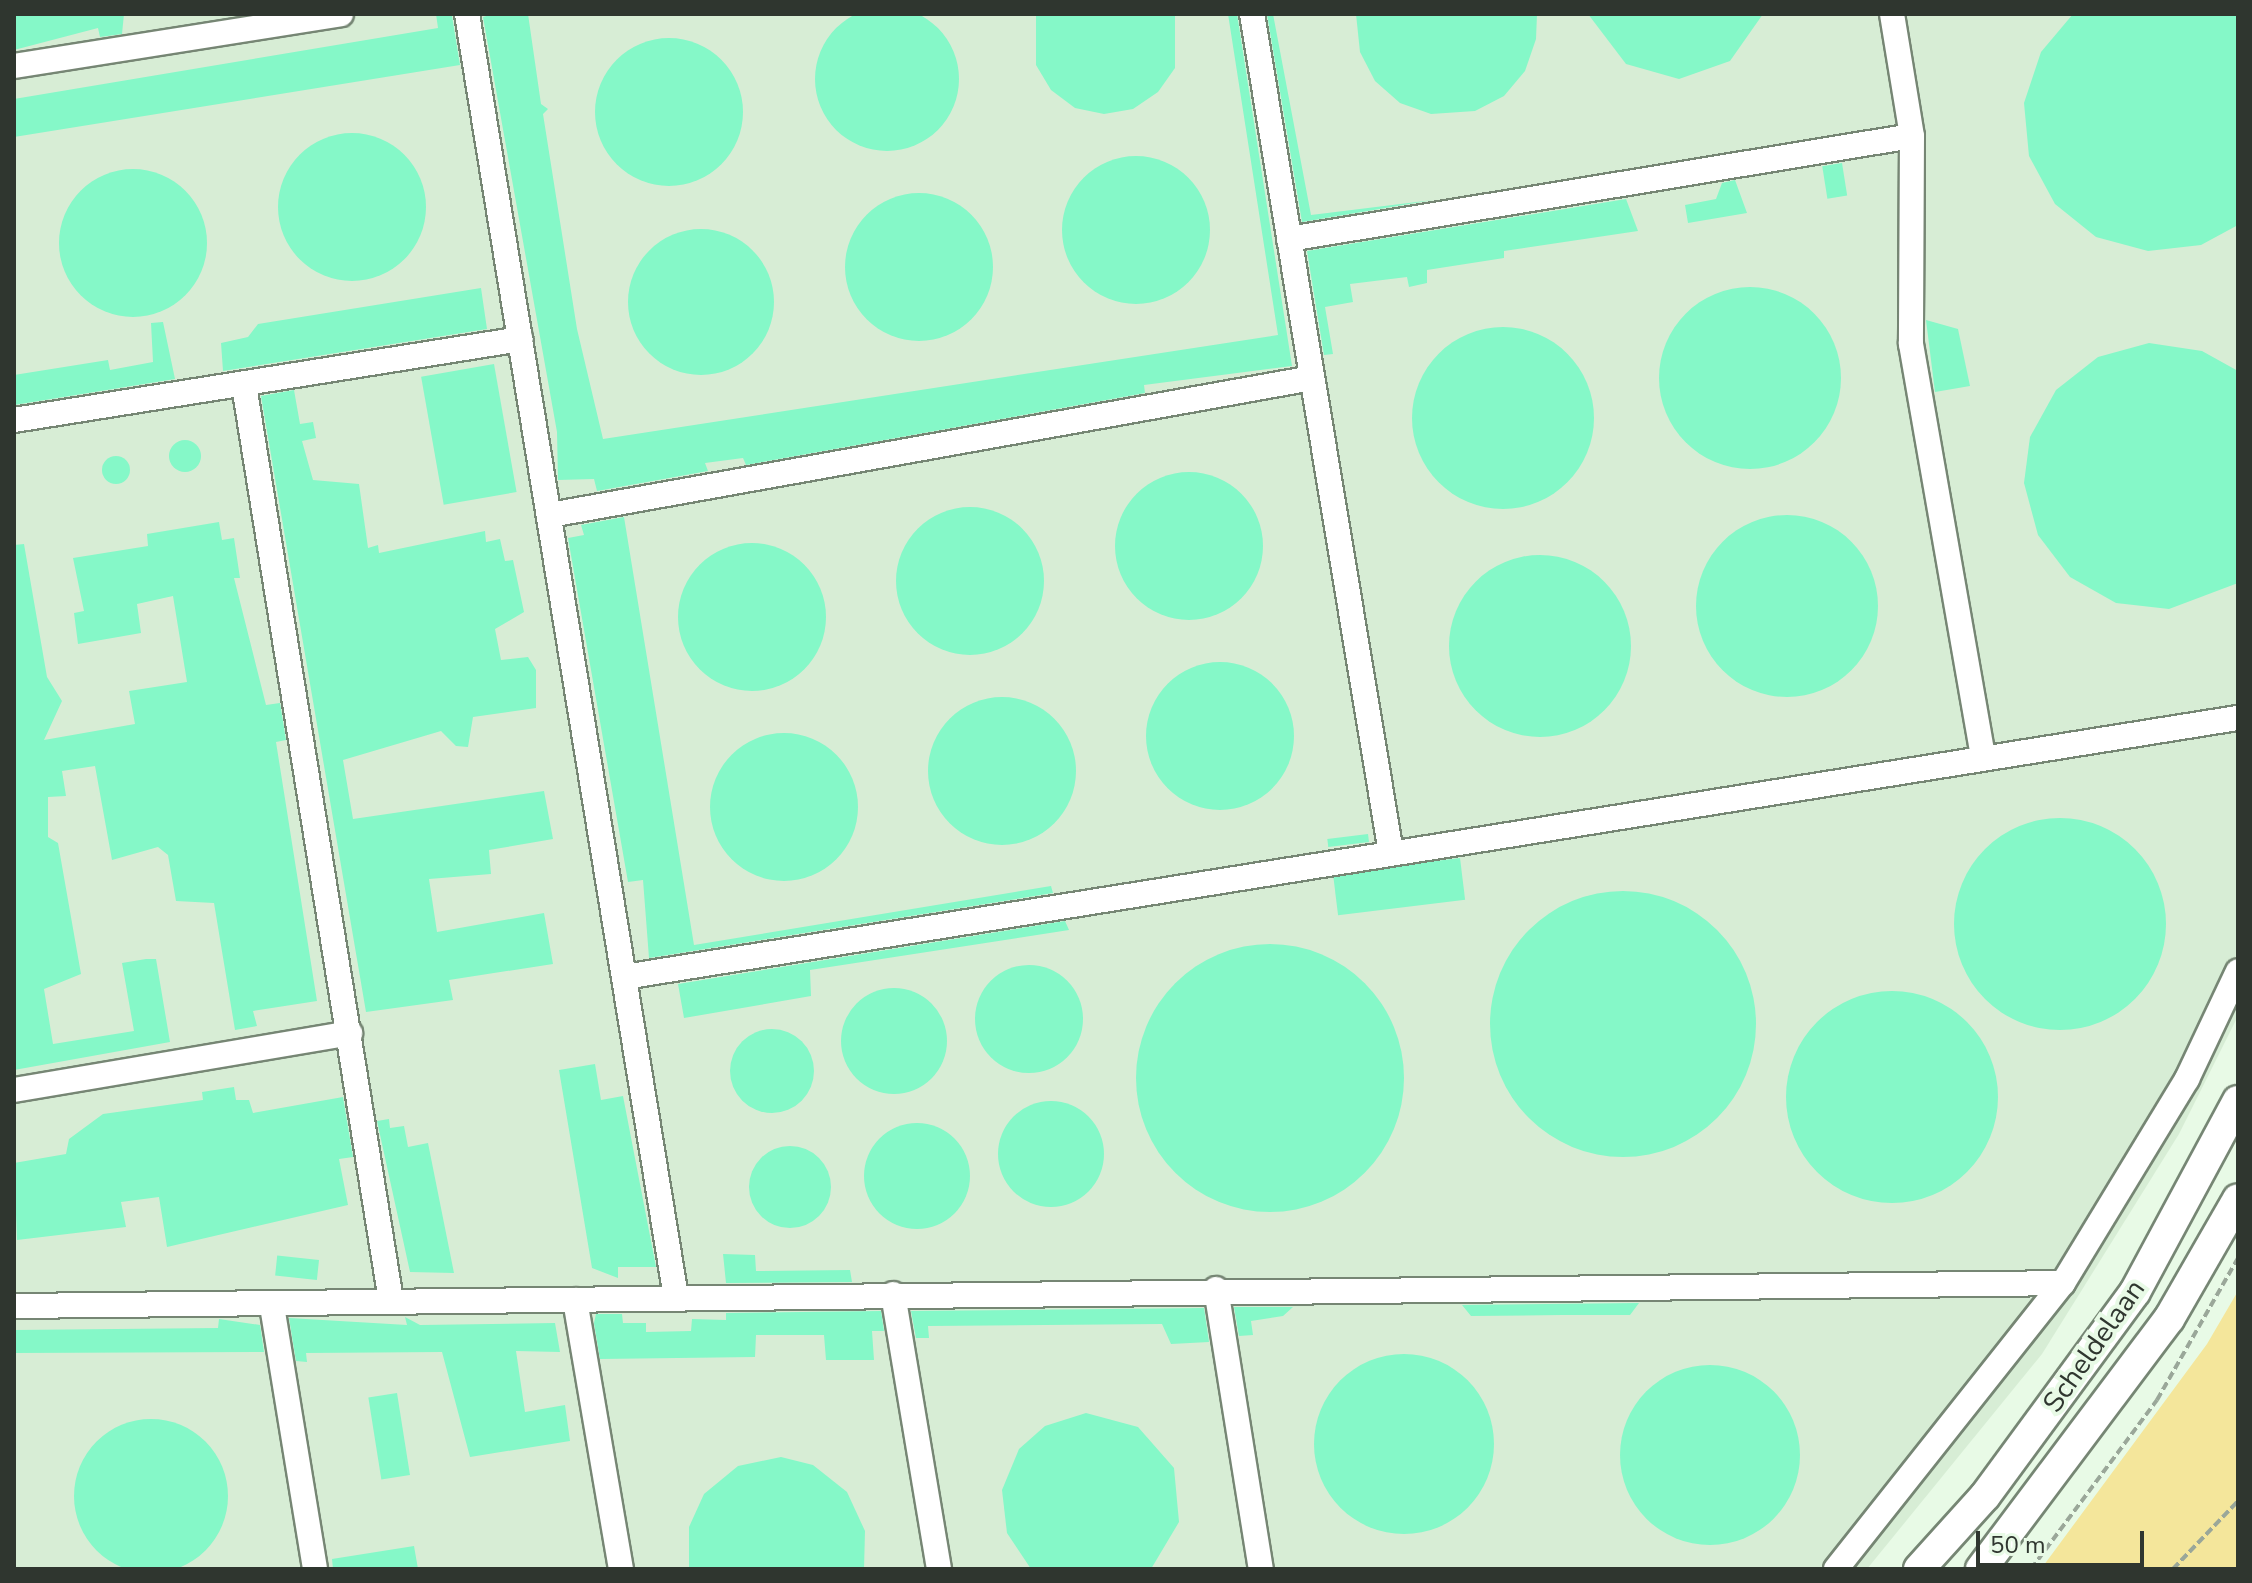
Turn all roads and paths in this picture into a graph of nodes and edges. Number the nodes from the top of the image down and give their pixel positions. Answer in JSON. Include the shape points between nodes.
{"nodes":[{"id":1,"x":341,"y":14,"type":"edge"},
{"id":2,"x":467,"y":14,"type":"edge"},
{"id":3,"x":1252,"y":14,"type":"edge"},
{"id":4,"x":1892,"y":14,"type":"edge"},
{"id":5,"x":192,"y":26,"type":"edge"},
{"id":6,"x":14,"y":66,"type":"edge"},
{"id":7,"x":1912,"y":136,"type":"junction"},
{"id":8,"x":1289,"y":239,"type":"junction"},
{"id":9,"x":521,"y":339,"type":"junction"},
{"id":10,"x":1312,"y":378,"type":"junction"},
{"id":11,"x":244,"y":385,"type":"junction"},
{"id":12,"x":14,"y":420,"type":"edge"},
{"id":13,"x":550,"y":515,"type":"junction"},
{"id":14,"x":2238,"y":718,"type":"edge"},
{"id":15,"x":1983,"y":757,"type":"junction"},
{"id":16,"x":1391,"y":853,"type":"junction"},
{"id":17,"x":2238,"y":971,"type":"edge"},
{"id":18,"x":624,"y":977,"type":"junction"},
{"id":19,"x":350,"y":1033,"type":"junction"},
{"id":20,"x":14,"y":1090,"type":"edge"},
{"id":21,"x":2238,"y":1101,"type":"edge"},
{"id":22,"x":2238,"y":1199,"type":"edge"},
{"id":23,"x":2238,"y":1258,"type":"edge"},
{"id":24,"x":2063,"y":1283,"type":"junction"},
{"id":25,"x":1216,"y":1289,"type":"junction"},
{"id":26,"x":893,"y":1294,"type":"junction"},
{"id":27,"x":676,"y":1297,"type":"junction"},
{"id":28,"x":575,"y":1300,"type":"junction"},
{"id":29,"x":391,"y":1301,"type":"junction"},
{"id":30,"x":14,"y":1306,"type":"edge"},
{"id":31,"x":272,"y":1306,"type":"junction"},
{"id":32,"x":2238,"y":1501,"type":"edge"},
{"id":33,"x":315,"y":1569,"type":"edge"},
{"id":34,"x":621,"y":1569,"type":"edge"},
{"id":35,"x":939,"y":1569,"type":"edge"},
{"id":36,"x":1261,"y":1569,"type":"edge"},
{"id":37,"x":1836,"y":1569,"type":"edge"},
{"id":38,"x":1919,"y":1569,"type":"edge"},
{"id":39,"x":1981,"y":1569,"type":"edge"},
{"id":40,"x":2031,"y":1569,"type":"edge"},
{"id":41,"x":2173,"y":1569,"type":"edge"}],
"edges":[{"from":1,"to":5,"type":"lane"},
{"from":2,"to":9,"type":"lane"},
{"from":3,"to":8,"type":"lane"},
{"from":4,"to":7,"type":"lane"},
{"from":5,"to":6,"type":"lane"},
{"from":7,"to":8,"type":"lane"},
{"from":7,"to":15,"type":"lane","via":[[1911,344]]},
{"from":8,"to":10,"type":"lane"},
{"from":9,"to":11,"type":"lane"},
{"from":9,"to":13,"type":"lane"},
{"from":10,"to":13,"type":"lane"},
{"from":10,"to":16,"type":"lane"},
{"from":11,"to":12,"type":"lane"},
{"from":11,"to":19,"type":"lane"},
{"from":13,"to":18,"type":"lane"},
{"from":14,"to":15,"type":"lane"},
{"from":15,"to":16,"type":"lane"},
{"from":16,"to":18,"type":"lane"},
{"from":17,"to":24,"type":"lane","via":[[2187,1079]]},
{"from":18,"to":27,"type":"lane"},
{"from":19,"to":20,"type":"lane"},
{"from":19,"to":29,"type":"lane"},
{"from":21,"to":38,"type":"main road","name":"Scheldelaan","via":[[2135,1292],[1985,1496]]},
{"from":22,"to":39,"type":"main road","name":"Scheldelaan","via":[[2169,1319]]},
{"from":23,"to":40,"type":"path","via":[[2157,1400]]},
{"from":24,"to":25,"type":"lane"},
{"from":24,"to":37,"type":"lane"},
{"from":25,"to":26,"type":"lane"},
{"from":25,"to":36,"type":"lane"},
{"from":26,"to":27,"type":"lane"},
{"from":26,"to":35,"type":"lane"},
{"from":27,"to":28,"type":"lane"},
{"from":28,"to":29,"type":"lane"},
{"from":28,"to":34,"type":"lane"},
{"from":29,"to":31,"type":"lane"},
{"from":30,"to":31,"type":"lane"},
{"from":31,"to":33,"type":"lane"},
{"from":32,"to":41,"type":"path"}]}
